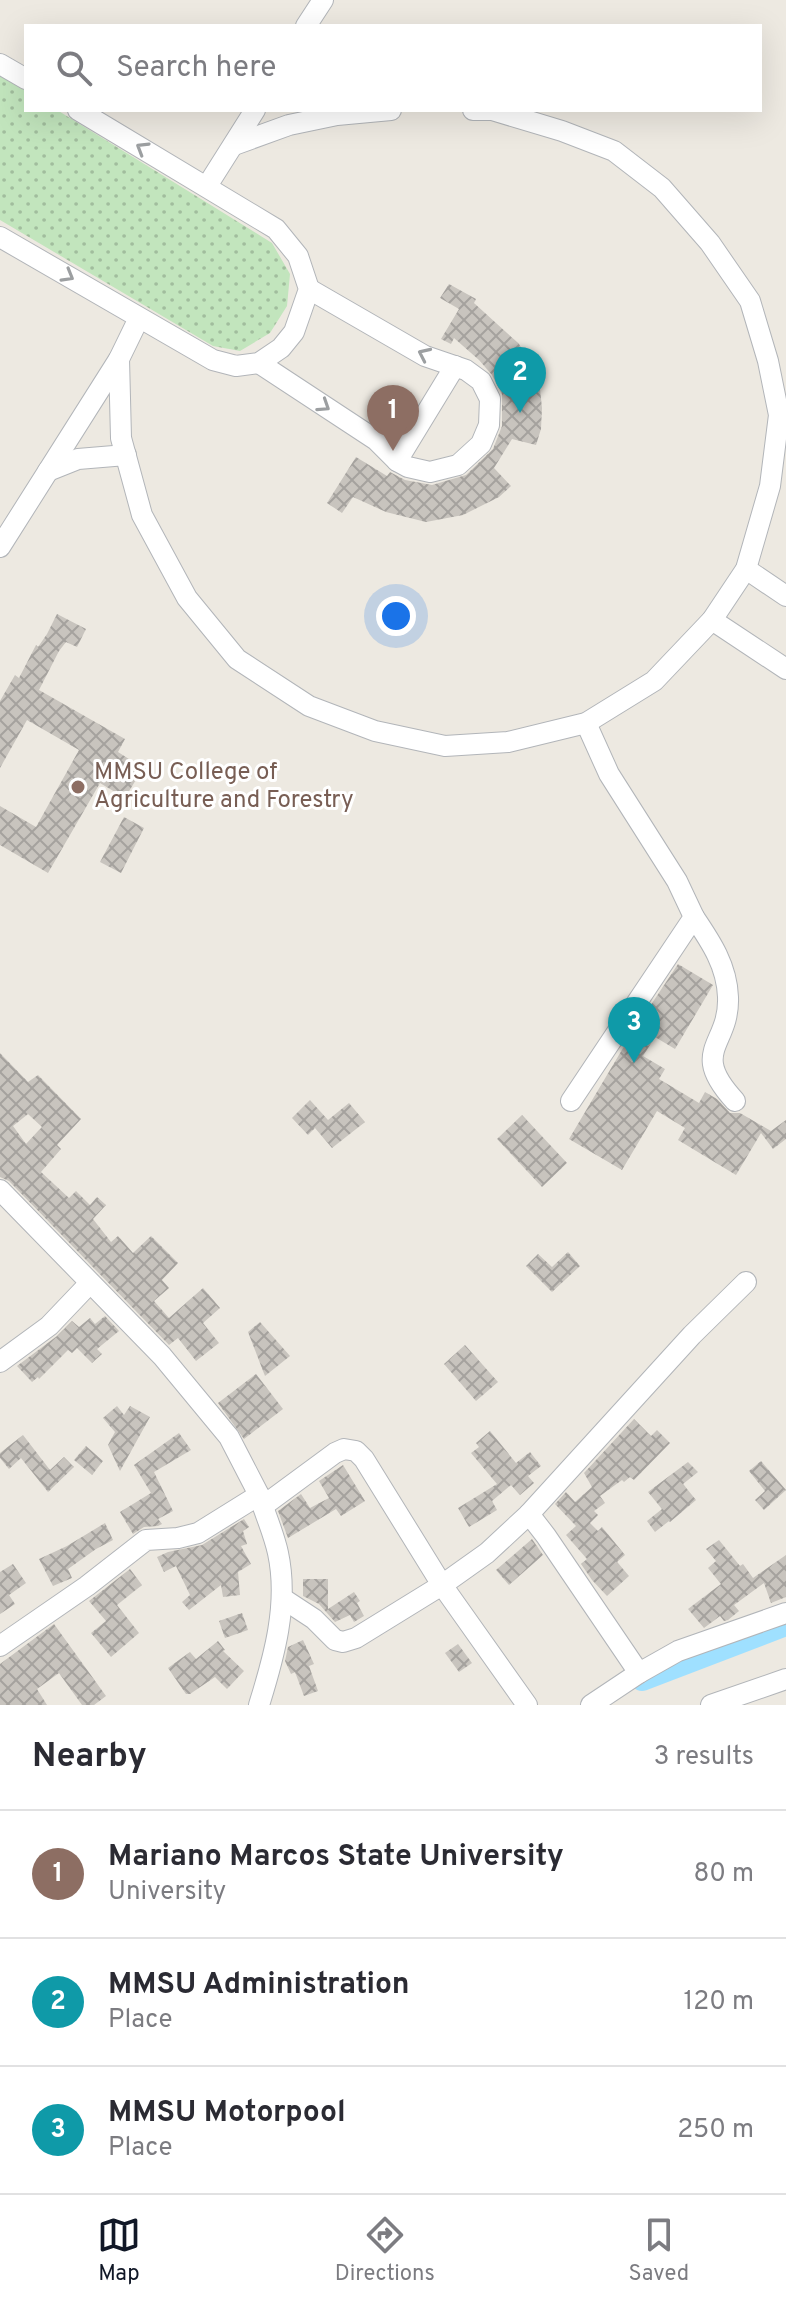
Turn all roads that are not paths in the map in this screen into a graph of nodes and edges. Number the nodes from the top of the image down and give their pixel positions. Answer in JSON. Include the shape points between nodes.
{"nodes":[{"id":1,"x":323,"y":0,"type":"edge"},
{"id":2,"x":307,"y":24,"type":"edge"},
{"id":3,"x":0,"y":64,"type":"edge"},
{"id":4,"x":24,"y":78,"type":"edge"},
{"id":5,"x":81,"y":112,"type":"edge"},
{"id":6,"x":254,"y":112,"type":"edge"},
{"id":7,"x":336,"y":112,"type":"edge"},
{"id":8,"x":498,"y":112,"type":"edge"},
{"id":9,"x":234,"y":145,"type":"junction"},
{"id":10,"x":207,"y":186,"type":"junction"},
{"id":11,"x":0,"y":237,"type":"edge"},
{"id":12,"x":309,"y":289,"type":"junction"},
{"id":13,"x":139,"y":318,"type":"junction"},
{"id":14,"x":119,"y":359,"type":"junction"},
{"id":15,"x":259,"y":363,"type":"junction"},
{"id":16,"x":455,"y":366,"type":"junction"},
{"id":17,"x":782,"y":416,"type":"edge"},
{"id":18,"x":126,"y":455,"type":"junction"},
{"id":19,"x":397,"y":461,"type":"junction"},
{"id":20,"x":48,"y":471,"type":"junction"},
{"id":21,"x":0,"y":547,"type":"edge"},
{"id":22,"x":746,"y":569,"type":"junction"},
{"id":23,"x":786,"y":596,"type":"edge"},
{"id":24,"x":712,"y":620,"type":"junction"},
{"id":25,"x":786,"y":669,"type":"edge"},
{"id":26,"x":586,"y":723,"type":"junction"},
{"id":27,"x":694,"y":917,"type":"junction"},
{"id":28,"x":571,"y":1101,"type":"dead end"},
{"id":29,"x":735,"y":1101,"type":"dead end"},
{"id":30,"x":0,"y":1190,"type":"edge"},
{"id":31,"x":746,"y":1282,"type":"dead end"},
{"id":32,"x":90,"y":1283,"type":"junction"},
{"id":33,"x":0,"y":1362,"type":"edge"},
{"id":34,"x":261,"y":1500,"type":"junction"},
{"id":35,"x":529,"y":1514,"type":"junction"},
{"id":36,"x":442,"y":1585,"type":"junction"},
{"id":37,"x":282,"y":1598,"type":"junction"},
{"id":38,"x":786,"y":1613,"type":"edge"},
{"id":39,"x":0,"y":1646,"type":"edge"},
{"id":40,"x":639,"y":1673,"type":"junction"},
{"id":41,"x":786,"y":1679,"type":"edge"},
{"id":42,"x":259,"y":1705,"type":"edge"},
{"id":43,"x":527,"y":1705,"type":"edge"},
{"id":44,"x":591,"y":1705,"type":"edge"},
{"id":45,"x":711,"y":1705,"type":"edge"}],
"edges":[{"from":1,"to":2,"type":"street"},
{"from":3,"to":4,"type":"street"},
{"from":10,"to":5,"type":"street","one_way":true},
{"from":6,"to":9,"type":"street"},
{"from":7,"to":9,"type":"street"},
{"from":8,"to":17,"type":"street","via":[[614,151],[662,188],[710,243],[750,301]]},
{"from":9,"to":10,"type":"street"},
{"from":10,"to":12,"type":"street","via":[[276,229],[298,256]]},
{"from":11,"to":13,"type":"street","one_way":true},
{"from":12,"to":15,"type":"street","via":[[294,332]]},
{"from":16,"to":12,"type":"street","one_way":true,"via":[[425,356]]},
{"from":13,"to":14,"type":"street"},
{"from":13,"to":15,"type":"street","via":[[213,360],[236,366]]},
{"from":14,"to":18,"type":"street"},
{"from":14,"to":20,"type":"street"},
{"from":15,"to":19,"type":"street","one_way":true,"via":[[376,440]]},
{"from":16,"to":19,"type":"street"},
{"from":16,"to":19,"type":"street","via":[[481,381],[490,399],[489,425],[481,444],[458,465],[430,472]]},
{"from":17,"to":22,"type":"street","via":[[770,486]]},
{"from":18,"to":20,"type":"street","via":[[78,459]]},
{"from":18,"to":26,"type":"street","via":[[142,515],[187,598],[237,659],[309,706],[375,731],[445,746],[508,742]]},
{"from":20,"to":21,"type":"street"},
{"from":22,"to":23,"type":"street"},
{"from":22,"to":24,"type":"street"},
{"from":24,"to":25,"type":"street"},
{"from":24,"to":26,"type":"street","via":[[654,681]]},
{"from":26,"to":27,"type":"street","via":[[609,774]]},
{"from":27,"to":28,"type":"street"},
{"from":27,"to":29,"type":"street","via":[[718,954],[725,979],[728,1000],[711,1060]]},
{"from":30,"to":32,"type":"street"},
{"from":31,"to":35,"type":"street"},
{"from":32,"to":33,"type":"street","via":[[49,1326]]},
{"from":32,"to":34,"type":"street","via":[[162,1356],[229,1437]]},
{"from":34,"to":36,"type":"street","via":[[335,1453],[356,1451]]},
{"from":34,"to":37,"type":"street","via":[[278,1553]]},
{"from":34,"to":39,"type":"street","via":[[198,1533],[146,1540]]},
{"from":35,"to":36,"type":"street"},
{"from":35,"to":40,"type":"street"},
{"from":36,"to":37,"type":"street","via":[[343,1642]]},
{"from":36,"to":43,"type":"street"},
{"from":37,"to":42,"type":"street"},
{"from":38,"to":40,"type":"street","via":[[691,1645]]},
{"from":40,"to":44,"type":"street"},
{"from":41,"to":45,"type":"street"}]}
